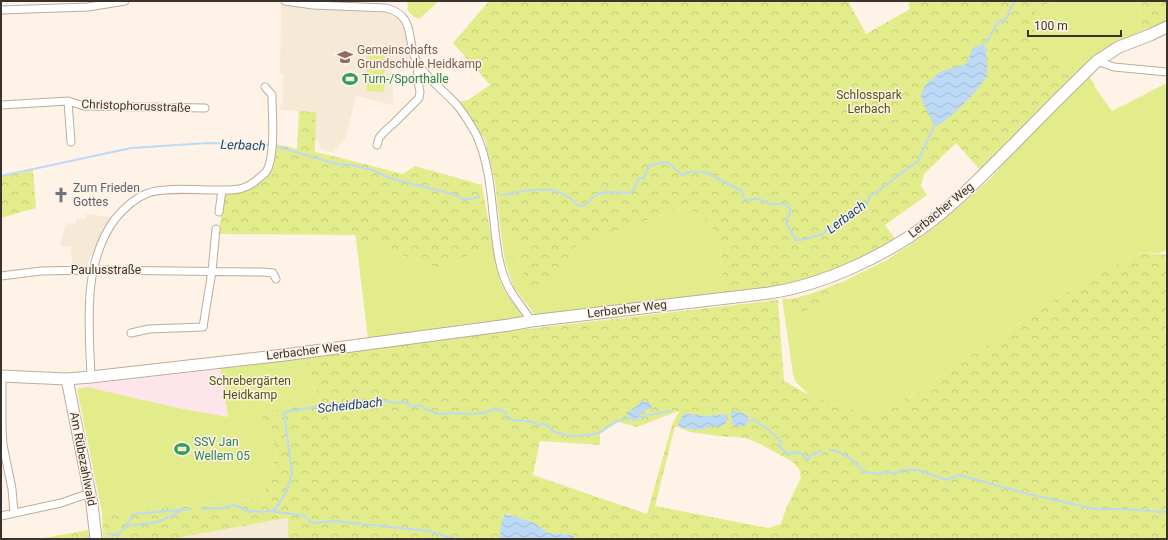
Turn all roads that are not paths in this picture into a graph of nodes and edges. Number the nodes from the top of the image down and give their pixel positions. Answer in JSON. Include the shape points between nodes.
{"nodes":[{"id":1,"x":125,"y":1,"type":"edge"},
{"id":2,"x":284,"y":1,"type":"edge"},
{"id":3,"x":1,"y":10,"type":"edge"},
{"id":4,"x":1167,"y":27,"type":"edge"},
{"id":5,"x":1097,"y":61,"type":"junction"},
{"id":6,"x":419,"y":65,"type":"junction"},
{"id":7,"x":1167,"y":72,"type":"edge"},
{"id":8,"x":266,"y":87,"type":"dead end"},
{"id":9,"x":68,"y":102,"type":"junction"},
{"id":10,"x":1,"y":105,"type":"edge"},
{"id":11,"x":205,"y":108,"type":"dead end"},
{"id":12,"x":71,"y":142,"type":"dead end"},
{"id":13,"x":377,"y":145,"type":"dead end"},
{"id":14,"x":222,"y":190,"type":"junction"},
{"id":15,"x":219,"y":212,"type":"dead end"},
{"id":16,"x":216,"y":229,"type":"dead end"},
{"id":17,"x":93,"y":270,"type":"junction"},
{"id":18,"x":212,"y":271,"type":"junction"},
{"id":19,"x":1,"y":276,"type":"edge"},
{"id":20,"x":276,"y":279,"type":"dead end"},
{"id":21,"x":531,"y":321,"type":"junction"},
{"id":22,"x":131,"y":333,"type":"dead end"},
{"id":23,"x":1,"y":376,"type":"edge"},
{"id":24,"x":91,"y":377,"type":"junction"},
{"id":25,"x":67,"y":379,"type":"junction"},
{"id":26,"x":87,"y":494,"type":"junction"},
{"id":27,"x":14,"y":513,"type":"junction"},
{"id":28,"x":1,"y":516,"type":"edge"},
{"id":29,"x":96,"y":539,"type":"edge"}],
"edges":[{"from":1,"to":3,"type":"street","via":[[88,7]]},
{"from":2,"to":6,"type":"street","via":[[393,9],[405,19]]},
{"from":4,"to":5,"type":"street","name":"Lerbacher Weg","via":[[1119,47]]},
{"from":5,"to":7,"type":"street","via":[[1114,67]]},
{"from":5,"to":21,"type":"street","name":"Lerbacher Weg","via":[[976,182],[928,223],[874,258],[818,281],[782,291]]},
{"from":6,"to":13,"type":"street","via":[[419,98],[384,132]]},
{"from":6,"to":21,"type":"street","via":[[456,105],[476,135],[487,167],[499,260],[504,277]]},
{"from":8,"to":14,"type":"street","via":[[272,95],[273,144],[266,172],[253,184],[240,190]]},
{"from":9,"to":10,"type":"street","name":"Christophorusstraße"},
{"from":9,"to":11,"type":"street","name":"Christophorusstraße","via":[[84,106]]},
{"from":9,"to":12,"type":"street","name":"Christophorusstraße"},
{"from":14,"to":15,"type":"street"},
{"from":14,"to":17,"type":"street","via":[[166,190],[137,198],[120,213],[108,229],[99,247]]},
{"from":16,"to":18,"type":"street"},
{"from":17,"to":18,"type":"street","name":"Paulusstraße"},
{"from":17,"to":19,"type":"street","name":"Paulusstraße","via":[[41,271]]},
{"from":17,"to":24,"type":"street","via":[[89,314]]},
{"from":18,"to":20,"type":"street","name":"Paulusstraße","via":[[273,273]]},
{"from":18,"to":22,"type":"street","via":[[203,327],[149,329]]},
{"from":21,"to":24,"type":"street","name":"Lerbacher Weg","via":[[284,355]]},
{"from":23,"to":25,"type":"street","name":"Lerbacher Weg"},
{"from":23,"to":27,"type":"street","via":[[3,445]]},
{"from":24,"to":25,"type":"street","name":"Lerbacher Weg"},
{"from":25,"to":26,"type":"street","name":"Am Rübezahlwald"},
{"from":26,"to":27,"type":"street"},
{"from":26,"to":29,"type":"street","name":"Am Rübezahlwald"},
{"from":27,"to":28,"type":"street"}]}
